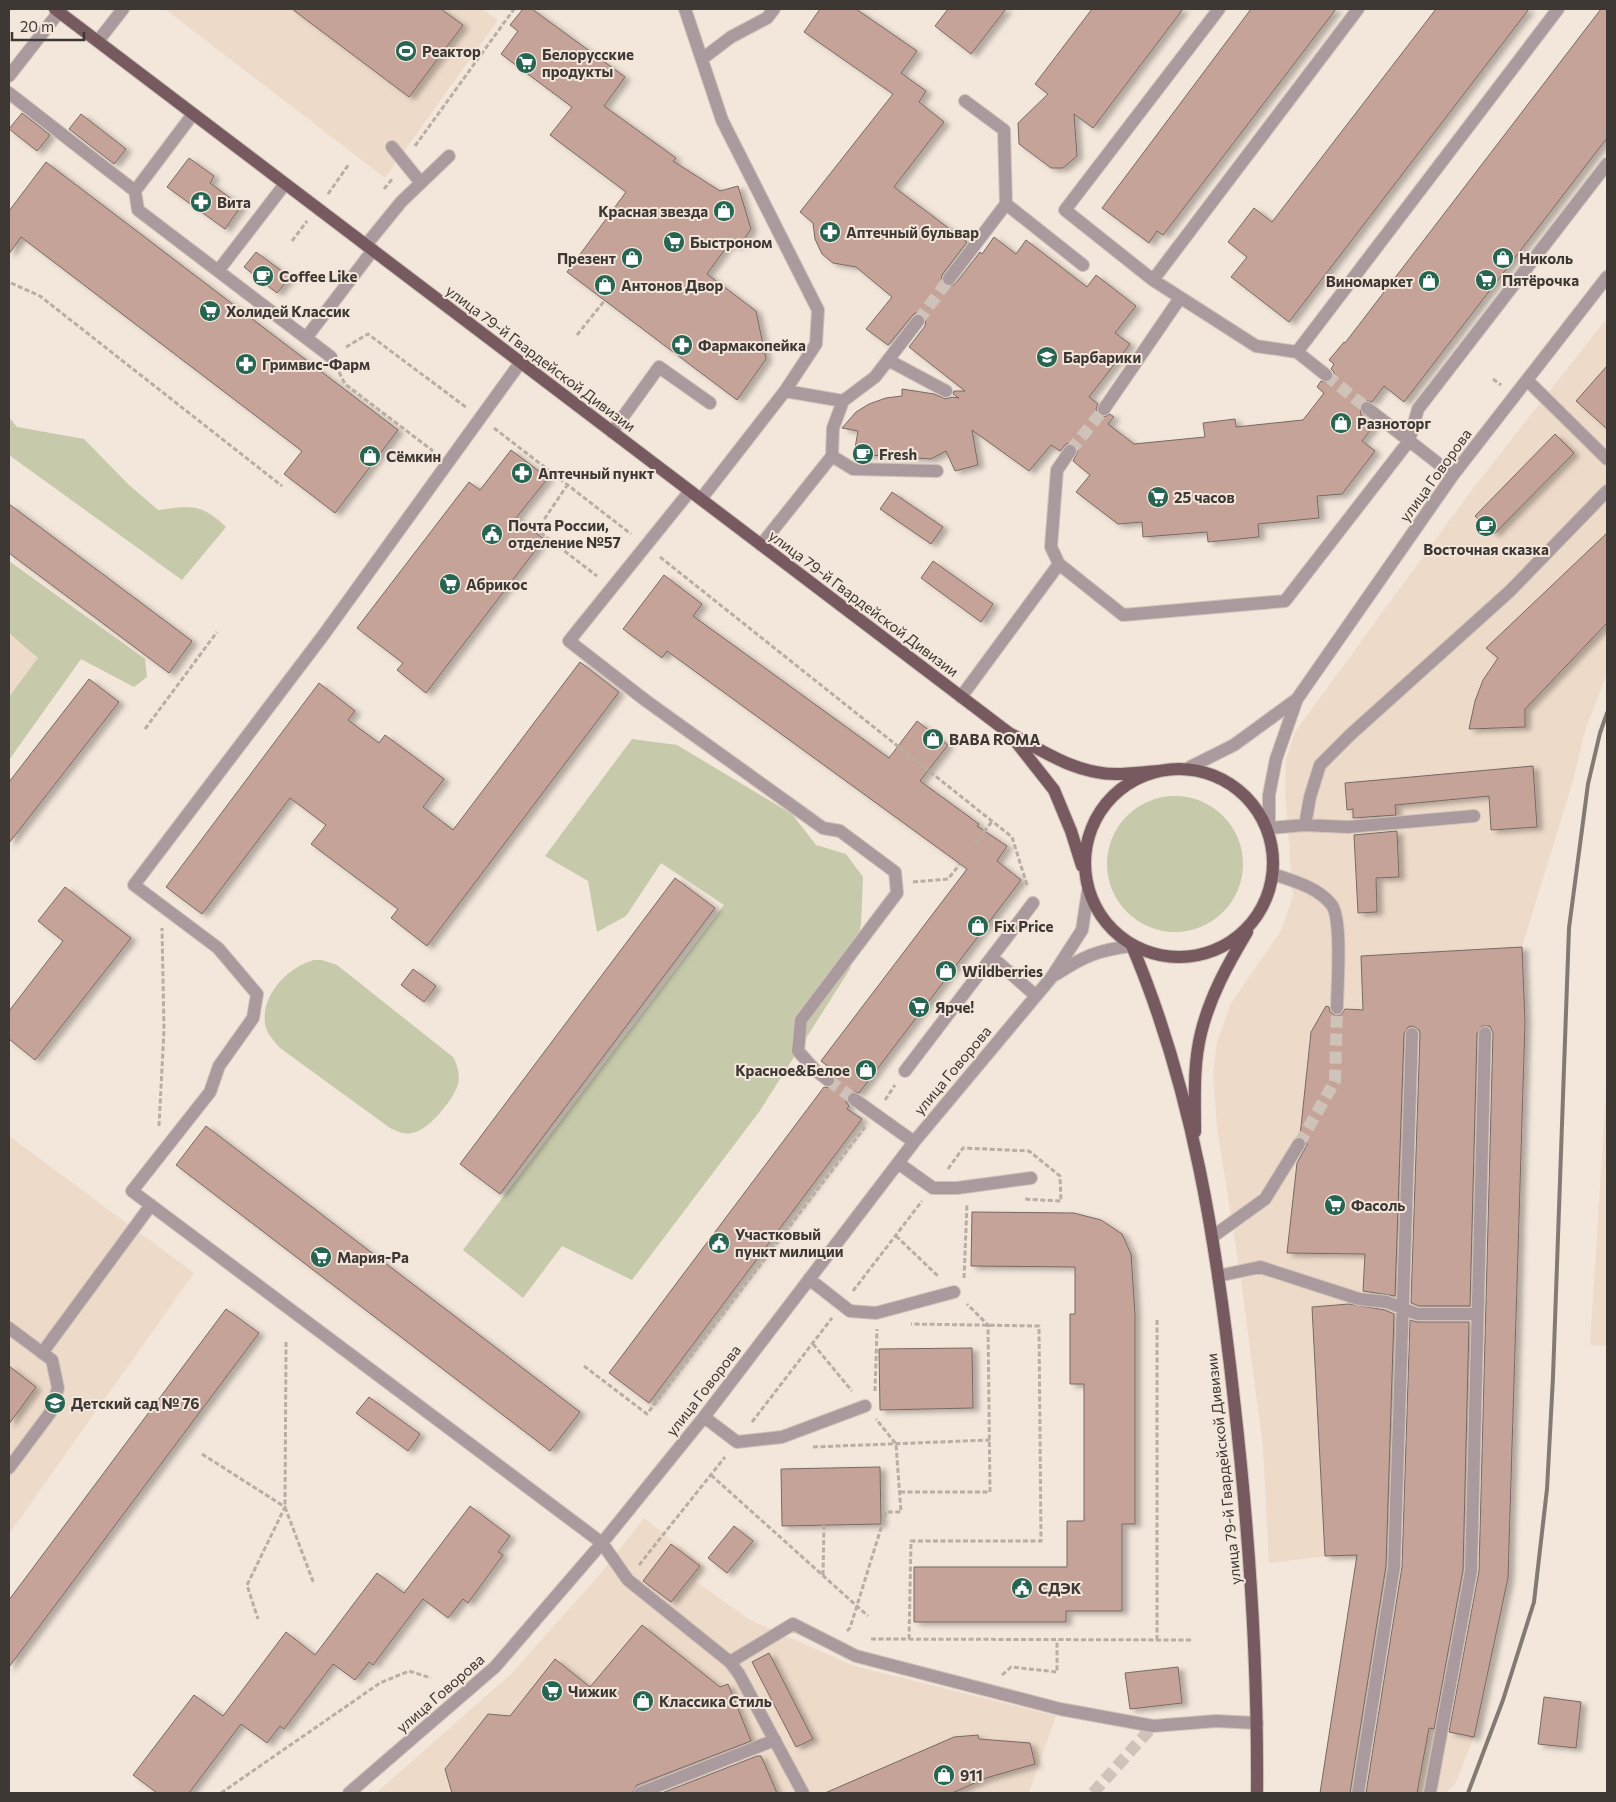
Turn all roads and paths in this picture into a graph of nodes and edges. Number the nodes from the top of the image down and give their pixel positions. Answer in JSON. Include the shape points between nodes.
{"nodes":[{"id":1,"x":123,"y":9,"type":"edge"},
{"id":2,"x":514,"y":9,"type":"edge"},
{"id":3,"x":685,"y":9,"type":"edge"},
{"id":4,"x":774,"y":9,"type":"edge"},
{"id":5,"x":1219,"y":9,"type":"edge"},
{"id":6,"x":1358,"y":9,"type":"edge"},
{"id":7,"x":1558,"y":9,"type":"edge"},
{"id":8,"x":57,"y":10,"type":"edge"},
{"id":9,"x":98,"y":41,"type":"junction"},
{"id":10,"x":702,"y":59,"type":"junction"},
{"id":11,"x":9,"y":76,"type":"edge"},
{"id":12,"x":9,"y":93,"type":"edge"},
{"id":13,"x":965,"y":101,"type":"dead end"},
{"id":14,"x":193,"y":114,"type":"junction"},
{"id":15,"x":392,"y":148,"type":"dead end"},
{"id":16,"x":449,"y":156,"type":"dead end"},
{"id":17,"x":404,"y":162,"type":"junction"},
{"id":18,"x":349,"y":164,"type":"dead end"},
{"id":19,"x":1607,"y":164,"type":"edge"},
{"id":20,"x":421,"y":183,"type":"junction"},
{"id":21,"x":285,"y":184,"type":"junction"},
{"id":22,"x":332,"y":187,"type":"dead end"},
{"id":23,"x":384,"y":189,"type":"dead end"},
{"id":24,"x":135,"y":191,"type":"junction"},
{"id":25,"x":1006,"y":204,"type":"junction"},
{"id":26,"x":302,"y":228,"type":"dead end"},
{"id":27,"x":292,"y":241,"type":"dead end"},
{"id":28,"x":369,"y":248,"type":"junction"},
{"id":29,"x":1083,"y":265,"type":"dead end"},
{"id":30,"x":218,"y":271,"type":"junction"},
{"id":31,"x":1607,"y":276,"type":"edge"},
{"id":32,"x":949,"y":279,"type":"tunnel mouth"},
{"id":33,"x":1153,"y":280,"type":"junction"},
{"id":34,"x":11,"y":283,"type":"dead end"},
{"id":35,"x":1180,"y":298,"type":"junction"},
{"id":36,"x":605,"y":300,"type":"dead end"},
{"id":37,"x":918,"y":320,"type":"tunnel mouth"},
{"id":38,"x":577,"y":335,"type":"dead end"},
{"id":39,"x":306,"y":338,"type":"junction"},
{"id":40,"x":1297,"y":352,"type":"junction"},
{"id":41,"x":331,"y":357,"type":"junction"},
{"id":42,"x":888,"y":360,"type":"junction"},
{"id":43,"x":520,"y":362,"type":"junction"},
{"id":44,"x":1326,"y":375,"type":"tunnel mouth"},
{"id":45,"x":1526,"y":380,"type":"junction"},
{"id":46,"x":785,"y":391,"type":"junction"},
{"id":47,"x":946,"y":391,"type":"dead end"},
{"id":48,"x":843,"y":401,"type":"junction"},
{"id":49,"x":710,"y":403,"type":"dead end"},
{"id":50,"x":1368,"y":408,"type":"tunnel mouth"},
{"id":51,"x":1104,"y":409,"type":"tunnel mouth"},
{"id":52,"x":481,"y":418,"type":"junction"},
{"id":53,"x":612,"y":432,"type":"junction"},
{"id":54,"x":1409,"y":441,"type":"junction"},
{"id":55,"x":1070,"y":451,"type":"tunnel mouth"},
{"id":56,"x":832,"y":456,"type":"junction"},
{"id":57,"x":1607,"y":459,"type":"edge"},
{"id":58,"x":448,"y":463,"type":"junction"},
{"id":59,"x":937,"y":471,"type":"dead end"},
{"id":60,"x":1453,"y":475,"type":"junction"},
{"id":61,"x":568,"y":484,"type":"junction"},
{"id":62,"x":282,"y":486,"type":"dead end"},
{"id":63,"x":690,"y":491,"type":"junction"},
{"id":64,"x":1607,"y":491,"type":"edge"},
{"id":65,"x":700,"y":499,"type":"junction"},
{"id":66,"x":761,"y":545,"type":"junction"},
{"id":67,"x":646,"y":546,"type":"junction"},
{"id":68,"x":1059,"y":564,"type":"junction"},
{"id":69,"x":597,"y":576,"type":"dead end"},
{"id":70,"x":216,"y":632,"type":"dead end"},
{"id":71,"x":961,"y":697,"type":"junction"},
{"id":72,"x":1297,"y":699,"type":"junction"},
{"id":73,"x":145,"y":728,"type":"dead end"},
{"id":74,"x":1009,"y":732,"type":"junction"},
{"id":75,"x":1190,"y":767,"type":"junction"},
{"id":76,"x":1159,"y":771,"type":"junction"},
{"id":77,"x":1474,"y":816,"type":"dead end"},
{"id":78,"x":993,"y":820,"type":"junction"},
{"id":79,"x":1304,"y":824,"type":"junction"},
{"id":80,"x":1269,"y":828,"type":"junction"},
{"id":81,"x":975,"y":844,"type":"dead end"},
{"id":82,"x":960,"y":864,"type":"dead end"},
{"id":83,"x":1084,"y":873,"type":"junction"},
{"id":84,"x":1273,"y":874,"type":"junction"},
{"id":85,"x":896,"y":884,"type":"junction"},
{"id":86,"x":1088,"y":891,"type":"junction"},
{"id":87,"x":1032,"y":903,"type":"joint"},
{"id":88,"x":161,"y":904,"type":"junction"},
{"id":89,"x":1252,"y":924,"type":"junction"},
{"id":90,"x":1132,"y":946,"type":"junction"},
{"id":91,"x":992,"y":956,"type":"junction"},
{"id":92,"x":1051,"y":978,"type":"junction"},
{"id":93,"x":1035,"y":995,"type":"junction"},
{"id":94,"x":1337,"y":1008,"type":"tunnel mouth"},
{"id":95,"x":1485,"y":1033,"type":"dead end"},
{"id":96,"x":1412,"y":1034,"type":"dead end"},
{"id":97,"x":905,"y":1071,"type":"joint"},
{"id":98,"x":828,"y":1080,"type":"tunnel mouth"},
{"id":99,"x":854,"y":1099,"type":"tunnel mouth"},
{"id":100,"x":874,"y":1115,"type":"junction"},
{"id":101,"x":914,"y":1142,"type":"junction"},
{"id":102,"x":1195,"y":1144,"type":"junction"},
{"id":103,"x":1299,"y":1144,"type":"tunnel mouth"},
{"id":104,"x":963,"y":1148,"type":"dead end"},
{"id":105,"x":157,"y":1159,"type":"junction"},
{"id":106,"x":898,"y":1163,"type":"junction"},
{"id":107,"x":1031,"y":1178,"type":"dead end"},
{"id":108,"x":933,"y":1188,"type":"junction"},
{"id":109,"x":968,"y":1197,"type":"dead end"},
{"id":110,"x":151,"y":1206,"type":"junction"},
{"id":111,"x":896,"y":1236,"type":"junction"},
{"id":112,"x":1212,"y":1237,"type":"junction"},
{"id":113,"x":1218,"y":1276,"type":"junction"},
{"id":114,"x":809,"y":1279,"type":"junction"},
{"id":115,"x":964,"y":1282,"type":"dead end"},
{"id":116,"x":954,"y":1292,"type":"junction"},
{"id":117,"x":842,"y":1305,"type":"junction"},
{"id":118,"x":1402,"y":1308,"type":"junction"},
{"id":119,"x":1478,"y":1314,"type":"junction"},
{"id":120,"x":1157,"y":1320,"type":"dead end"},
{"id":121,"x":877,"y":1324,"type":"dead end"},
{"id":122,"x":905,"y":1324,"type":"dead end"},
{"id":123,"x":988,"y":1325,"type":"junction"},
{"id":124,"x":9,"y":1328,"type":"edge"},
{"id":125,"x":286,"y":1342,"type":"dead end"},
{"id":126,"x":813,"y":1344,"type":"junction"},
{"id":127,"x":42,"y":1353,"type":"junction"},
{"id":128,"x":584,"y":1366,"type":"dead end"},
{"id":129,"x":870,"y":1402,"type":"junction"},
{"id":130,"x":704,"y":1416,"type":"junction"},
{"id":131,"x":990,"y":1440,"type":"junction"},
{"id":132,"x":737,"y":1442,"type":"junction"},
{"id":133,"x":896,"y":1444,"type":"junction"},
{"id":134,"x":809,"y":1447,"type":"dead end"},
{"id":135,"x":202,"y":1454,"type":"dead end"},
{"id":136,"x":9,"y":1468,"type":"edge"},
{"id":137,"x":711,"y":1475,"type":"junction"},
{"id":138,"x":900,"y":1492,"type":"junction"},
{"id":139,"x":285,"y":1507,"type":"junction"},
{"id":140,"x":824,"y":1525,"type":"dead end"},
{"id":141,"x":602,"y":1543,"type":"junction"},
{"id":142,"x":823,"y":1576,"type":"junction"},
{"id":143,"x":628,"y":1580,"type":"junction"},
{"id":144,"x":314,"y":1584,"type":"dead end"},
{"id":145,"x":857,"y":1605,"type":"junction"},
{"id":146,"x":868,"y":1616,"type":"dead end"},
{"id":147,"x":258,"y":1619,"type":"dead end"},
{"id":148,"x":844,"y":1634,"type":"dead end"},
{"id":149,"x":870,"y":1639,"type":"dead end"},
{"id":150,"x":879,"y":1639,"type":"junction"},
{"id":151,"x":909,"y":1639,"type":"junction"},
{"id":152,"x":1057,"y":1640,"type":"junction"},
{"id":153,"x":1157,"y":1640,"type":"junction"},
{"id":154,"x":1193,"y":1640,"type":"dead end"},
{"id":155,"x":880,"y":1645,"type":"dead end"},
{"id":156,"x":730,"y":1662,"type":"junction"},
{"id":157,"x":431,"y":1678,"type":"dead end"},
{"id":158,"x":998,"y":1679,"type":"dead end"},
{"id":159,"x":1258,"y":1723,"type":"junction"},
{"id":160,"x":775,"y":1740,"type":"junction"},
{"id":161,"x":221,"y":1793,"type":"edge"},
{"id":162,"x":349,"y":1793,"type":"edge"},
{"id":163,"x":640,"y":1793,"type":"edge"},
{"id":164,"x":803,"y":1793,"type":"edge"},
{"id":165,"x":1257,"y":1793,"type":"edge"},
{"id":166,"x":1358,"y":1793,"type":"edge"},
{"id":167,"x":1430,"y":1793,"type":"edge"}],
"edges":[{"from":1,"to":9,"type":"street"},
{"from":2,"to":17,"type":"path"},
{"from":3,"to":10,"type":"street"},
{"from":4,"to":10,"type":"street","via":[[767,18],[731,37]]},
{"from":5,"to":33,"type":"street","via":[[1065,210]]},
{"from":6,"to":33,"type":"street"},
{"from":7,"to":40,"type":"street"},
{"from":8,"to":9,"type":"main road","name":"улица 79-й Гвардейской Дивизии"},
{"from":8,"to":11,"type":"street"},
{"from":9,"to":14,"type":"main road","name":"улица 79-й Гвардейской Дивизии"},
{"from":10,"to":46,"type":"street","via":[[722,120],[818,310],[816,344]]},
{"from":12,"to":24,"type":"street"},
{"from":13,"to":25,"type":"street","via":[[1004,130]]},
{"from":14,"to":21,"type":"main road","name":"улица 79-й Гвардейской Дивизии"},
{"from":14,"to":24,"type":"street"},
{"from":15,"to":17,"type":"street"},
{"from":16,"to":20,"type":"street"},
{"from":17,"to":20,"type":"street"},
{"from":17,"to":23,"type":"path"},
{"from":18,"to":22,"type":"path"},
{"from":19,"to":54,"type":"street","via":[[1418,409]]},
{"from":20,"to":28,"type":"street","via":[[401,202]]},
{"from":21,"to":28,"type":"main road","name":"улица 79-й Гвардейской Дивизии"},
{"from":21,"to":30,"type":"street"},
{"from":24,"to":30,"type":"street","via":[[138,210]]},
{"from":25,"to":29,"type":"street"},
{"from":25,"to":32,"type":"street"},
{"from":26,"to":27,"type":"path"},
{"from":28,"to":39,"type":"street"},
{"from":28,"to":43,"type":"main road","name":"улица 79-й Гвардейской Дивизии"},
{"from":30,"to":39,"type":"street"},
{"from":31,"to":45,"type":"street","name":"улица Говорова"},
{"from":33,"to":35,"type":"street"},
{"from":34,"to":62,"type":"path","via":[[40,296]]},
{"from":35,"to":40,"type":"street","via":[[1256,346]]},
{"from":35,"to":51,"type":"street"},
{"from":36,"to":38,"type":"path"},
{"from":37,"to":42,"type":"street"},
{"from":39,"to":41,"type":"street"},
{"from":40,"to":44,"type":"street"},
{"from":41,"to":52,"type":"path","via":[[368,334]]},
{"from":41,"to":58,"type":"path","via":[[345,384]]},
{"from":42,"to":47,"type":"street"},
{"from":42,"to":48,"type":"street","via":[[876,378]]},
{"from":43,"to":52,"type":"street"},
{"from":43,"to":53,"type":"main road","name":"улица 79-й Гвардейской Дивизии"},
{"from":45,"to":57,"type":"street"},
{"from":45,"to":60,"type":"street","name":"улица Говорова"},
{"from":46,"to":48,"type":"street"},
{"from":46,"to":65,"type":"street"},
{"from":48,"to":56,"type":"street","via":[[833,428]]},
{"from":49,"to":53,"type":"street","via":[[659,366]]},
{"from":50,"to":54,"type":"street"},
{"from":52,"to":58,"type":"street"},
{"from":52,"to":61,"type":"path"},
{"from":53,"to":63,"type":"main road","name":"улица 79-й Гвардейской Дивизии"},
{"from":54,"to":60,"type":"street"},
{"from":54,"to":68,"type":"street","via":[[1285,601],[1123,615]]},
{"from":55,"to":68,"type":"street","via":[[1057,470],[1051,547]]},
{"from":56,"to":59,"type":"street","via":[[853,469]]},
{"from":56,"to":66,"type":"street"},
{"from":58,"to":88,"type":"street","via":[[322,637],[134,885]]},
{"from":60,"to":72,"type":"street","name":"улица Говорова"},
{"from":61,"to":67,"type":"path"},
{"from":61,"to":69,"type":"path","via":[[537,530]]},
{"from":63,"to":65,"type":"main road","name":"улица 79-й Гвардейской Дивизии"},
{"from":63,"to":67,"type":"street"},
{"from":64,"to":79,"type":"street","via":[[1510,590],[1320,765]]},
{"from":65,"to":66,"type":"main road","name":"улица 79-й Гвардейской Дивизии"},
{"from":66,"to":71,"type":"main road","name":"улица 79-й Гвардейской Дивизии"},
{"from":67,"to":78,"type":"path"},
{"from":67,"to":85,"type":"street","via":[[569,641],[823,828],[840,831],[895,872]]},
{"from":68,"to":71,"type":"street"},
{"from":70,"to":73,"type":"path"},
{"from":71,"to":74,"type":"main road","name":"улица 79-й Гвардейской Дивизии"},
{"from":72,"to":75,"type":"street","name":"улица Говорова","via":[[1234,745]]},
{"from":72,"to":80,"type":"street","name":"улица Говорова","via":[[1276,759],[1269,796]]},
{"from":74,"to":76,"type":"main road","name":"улица 79-й Гвардейской Дивизии","via":[[1066,764],[1082,769],[1115,774]]},
{"from":74,"to":83,"type":"main road","name":"улица 79-й Гвардейской Дивизии","via":[[1057,796]]},
{"from":75,"to":76,"type":"main road"},
{"from":75,"to":80,"type":"main road","via":[[1216,776],[1237,789]]},
{"from":76,"to":83,"type":"main road","via":[[1142,776],[1104,805],[1094,820],[1086,844]]},
{"from":77,"to":79,"type":"street","via":[[1348,827]]},
{"from":78,"to":81,"type":"path"},
{"from":78,"to":87,"type":"path","via":[[1012,837]]},
{"from":79,"to":80,"type":"street"},
{"from":80,"to":84,"type":"main road","name":"улица 79-й Гвардейской Дивизии"},
{"from":82,"to":85,"type":"path","via":[[948,879]]},
{"from":83,"to":86,"type":"main road"},
{"from":84,"to":89,"type":"main road","name":"улица 79-й Гвардейской Дивизии","via":[[1264,905]]},
{"from":84,"to":94,"type":"street","via":[[1314,889],[1332,904],[1338,921]]},
{"from":85,"to":98,"type":"street","via":[[897,893],[801,1020],[798,1051]]},
{"from":86,"to":90,"type":"main road","via":[[1098,913]]},
{"from":86,"to":92,"type":"street","via":[[1082,930]]},
{"from":87,"to":91,"type":"street"},
{"from":88,"to":105,"type":"path","via":[[164,1030]]},
{"from":88,"to":105,"type":"street","via":[[218,948],[257,994],[253,1018],[219,1066],[210,1092]]},
{"from":89,"to":90,"type":"main road","via":[[1222,948],[1197,956],[1173,958]]},
{"from":89,"to":102,"type":"main road","name":"улица 79-й Гвардейской Дивизии","via":[[1212,998],[1201,1033],[1195,1070]]},
{"from":90,"to":92,"type":"street","via":[[1104,949],[1078,960]]},
{"from":90,"to":102,"type":"main road","name":"улица 79-й Гвардейской Дивизии","via":[[1155,1006]]},
{"from":91,"to":93,"type":"street"},
{"from":91,"to":97,"type":"street"},
{"from":92,"to":93,"type":"street","name":"улица Говорова"},
{"from":93,"to":101,"type":"street","name":"улица Говорова"},
{"from":95,"to":119,"type":"street"},
{"from":96,"to":118,"type":"street"},
{"from":97,"to":100,"type":"path"},
{"from":99,"to":100,"type":"street"},
{"from":100,"to":101,"type":"street"},
{"from":100,"to":128,"type":"path","via":[[647,1414]]},
{"from":101,"to":106,"type":"street","name":"улица Говорова"},
{"from":102,"to":112,"type":"main road","name":"улица 79-й Гвардейской Дивизии"},
{"from":103,"to":112,"type":"street","via":[[1265,1199]]},
{"from":104,"to":108,"type":"path"},
{"from":105,"to":110,"type":"street","via":[[132,1191]]},
{"from":106,"to":108,"type":"street"},
{"from":106,"to":114,"type":"street","name":"улица Говорова"},
{"from":107,"to":108,"type":"street"},
{"from":108,"to":111,"type":"path"},
{"from":109,"to":115,"type":"path"},
{"from":110,"to":127,"type":"street"},
{"from":110,"to":141,"type":"street"},
{"from":111,"to":116,"type":"path"},
{"from":111,"to":117,"type":"path"},
{"from":112,"to":113,"type":"main road","name":"улица 79-й Гвардейской Дивизии"},
{"from":113,"to":118,"type":"street","via":[[1260,1267],[1359,1299],[1387,1302]]},
{"from":113,"to":159,"type":"main road","name":"улица 79-й Гвардейской Дивизии","via":[[1242,1474],[1254,1621]]},
{"from":114,"to":117,"type":"street"},
{"from":114,"to":130,"type":"street","name":"улица Говорова"},
{"from":116,"to":117,"type":"street","via":[[876,1313],[850,1311]]},
{"from":116,"to":123,"type":"path"},
{"from":117,"to":126,"type":"path"},
{"from":118,"to":119,"type":"street","via":[[1417,1314]]},
{"from":118,"to":166,"type":"street","via":[[1394,1567]]},
{"from":119,"to":167,"type":"street","via":[[1471,1572]]},
{"from":120,"to":153,"type":"path"},
{"from":121,"to":129,"type":"path"},
{"from":122,"to":123,"type":"path"},
{"from":123,"to":131,"type":"path"},
{"from":123,"to":151,"type":"path","via":[[1039,1326],[1041,1541],[911,1541]]},
{"from":124,"to":127,"type":"street"},
{"from":125,"to":139,"type":"path"},
{"from":126,"to":129,"type":"path"},
{"from":126,"to":132,"type":"path"},
{"from":127,"to":136,"type":"street","via":[[52,1360],[58,1388],[50,1413]]},
{"from":129,"to":132,"type":"street","via":[[782,1438]]},
{"from":129,"to":133,"type":"path"},
{"from":130,"to":132,"type":"street"},
{"from":130,"to":141,"type":"street","name":"улица Говорова"},
{"from":131,"to":133,"type":"path"},
{"from":131,"to":138,"type":"path","via":[[990,1492]]},
{"from":132,"to":137,"type":"path"},
{"from":133,"to":134,"type":"path"},
{"from":133,"to":138,"type":"path"},
{"from":135,"to":139,"type":"path"},
{"from":137,"to":142,"type":"path"},
{"from":137,"to":143,"type":"path"},
{"from":138,"to":145,"type":"path","via":[[901,1512],[886,1512]]},
{"from":139,"to":144,"type":"path"},
{"from":139,"to":147,"type":"path","via":[[247,1585]]},
{"from":140,"to":142,"type":"path"},
{"from":141,"to":143,"type":"street"},
{"from":141,"to":162,"type":"street","name":"улица Говорова","via":[[495,1667]]},
{"from":142,"to":145,"type":"path"},
{"from":143,"to":156,"type":"street"},
{"from":145,"to":146,"type":"path"},
{"from":145,"to":148,"type":"path","via":[[850,1628]]},
{"from":149,"to":150,"type":"path"},
{"from":150,"to":151,"type":"path"},
{"from":150,"to":155,"type":"path"},
{"from":151,"to":152,"type":"path"},
{"from":152,"to":153,"type":"path"},
{"from":152,"to":158,"type":"path","via":[[1057,1672],[1011,1667]]},
{"from":153,"to":154,"type":"path"},
{"from":156,"to":159,"type":"street","via":[[793,1624],[856,1656],[1060,1709],[1153,1726],[1216,1721]]},
{"from":156,"to":160,"type":"street"},
{"from":157,"to":161,"type":"path","via":[[409,1671],[380,1683]]},
{"from":159,"to":165,"type":"main road","name":"улица 79-й Гвардейской Дивизии"},
{"from":160,"to":163,"type":"street"},
{"from":160,"to":164,"type":"street"}]}
